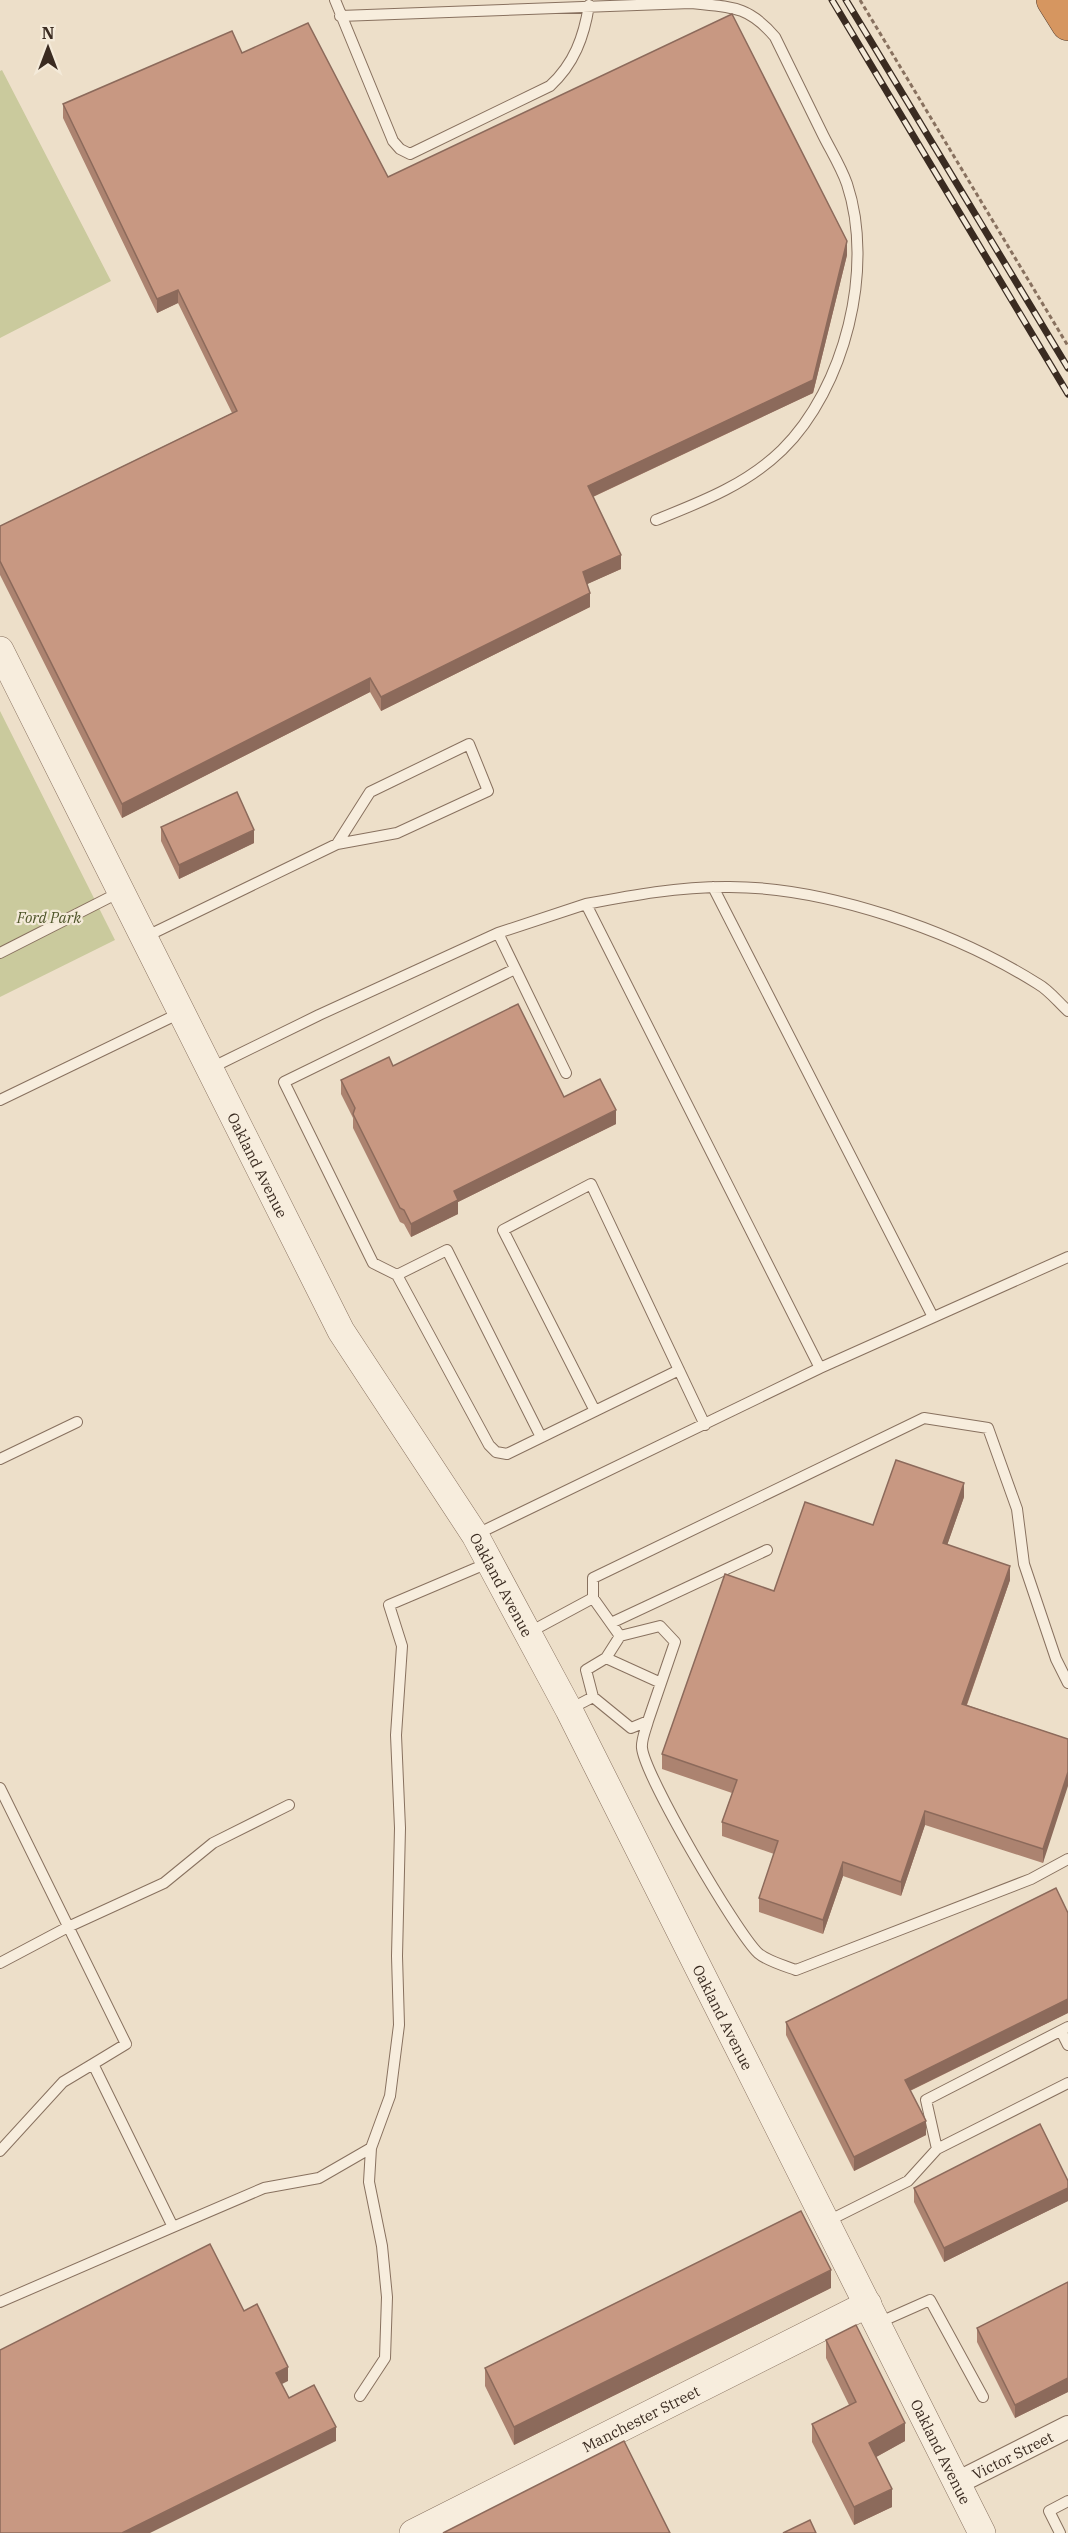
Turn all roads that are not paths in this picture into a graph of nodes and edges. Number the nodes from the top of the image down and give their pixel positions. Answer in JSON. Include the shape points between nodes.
{"nodes":[{"id":1,"x":335,"y":0,"type":"edge"},
{"id":2,"x":1053,"y":0,"type":"edge"},
{"id":3,"x":589,"y":5,"type":"junction"},
{"id":4,"x":340,"y":15,"type":"junction"},
{"id":5,"x":1068,"y":24,"type":"edge"},
{"id":6,"x":656,"y":520,"type":"dead end"},
{"id":7,"x":0,"y":650,"type":"edge"},
{"id":8,"x":336,"y":844,"type":"junction"},
{"id":9,"x":713,"y":887,"type":"junction"},
{"id":10,"x":123,"y":891,"type":"junction"},
{"id":11,"x":586,"y":904,"type":"junction"},
{"id":12,"x":498,"y":933,"type":"junction"},
{"id":13,"x":145,"y":937,"type":"junction"},
{"id":14,"x":0,"y":953,"type":"edge"},
{"id":15,"x":515,"y":969,"type":"junction"},
{"id":16,"x":1068,"y":1011,"type":"edge"},
{"id":17,"x":183,"y":1012,"type":"junction"},
{"id":18,"x":211,"y":1068,"type":"junction"},
{"id":19,"x":566,"y":1073,"type":"dead end"},
{"id":20,"x":0,"y":1100,"type":"edge"},
{"id":21,"x":1068,"y":1257,"type":"edge"},
{"id":22,"x":397,"y":1275,"type":"junction"},
{"id":23,"x":933,"y":1317,"type":"junction"},
{"id":24,"x":820,"y":1368,"type":"junction"},
{"id":25,"x":679,"y":1370,"type":"junction"},
{"id":26,"x":595,"y":1412,"type":"junction"},
{"id":27,"x":77,"y":1422,"type":"dead end"},
{"id":28,"x":705,"y":1425,"type":"junction"},
{"id":29,"x":541,"y":1437,"type":"junction"},
{"id":30,"x":0,"y":1459,"type":"edge"},
{"id":31,"x":475,"y":1535,"type":"junction"},
{"id":32,"x":767,"y":1550,"type":"dead end"},
{"id":33,"x":491,"y":1562,"type":"junction"},
{"id":34,"x":593,"y":1598,"type":"junction"},
{"id":35,"x":611,"y":1623,"type":"junction"},
{"id":36,"x":528,"y":1633,"type":"junction"},
{"id":37,"x":620,"y":1636,"type":"junction"},
{"id":38,"x":606,"y":1658,"type":"junction"},
{"id":39,"x":661,"y":1683,"type":"junction"},
{"id":40,"x":1068,"y":1683,"type":"edge"},
{"id":41,"x":581,"y":1703,"type":"junction"},
{"id":42,"x":648,"y":1721,"type":"junction"},
{"id":43,"x":0,"y":1788,"type":"edge"},
{"id":44,"x":289,"y":1805,"type":"dead end"},
{"id":45,"x":1068,"y":1859,"type":"edge"},
{"id":46,"x":68,"y":1927,"type":"junction"},
{"id":47,"x":0,"y":1963,"type":"edge"},
{"id":48,"x":1065,"y":2029,"type":"edge"},
{"id":49,"x":1068,"y":2045,"type":"edge"},
{"id":50,"x":93,"y":2064,"type":"junction"},
{"id":51,"x":1068,"y":2083,"type":"edge"},
{"id":52,"x":371,"y":2148,"type":"junction"},
{"id":53,"x":937,"y":2149,"type":"junction"},
{"id":54,"x":0,"y":2151,"type":"edge"},
{"id":55,"x":825,"y":2223,"type":"junction"},
{"id":56,"x":173,"y":2227,"type":"junction"},
{"id":57,"x":0,"y":2302,"type":"edge"},
{"id":58,"x":873,"y":2313,"type":"junction"},
{"id":59,"x":360,"y":2396,"type":"dead end"},
{"id":60,"x":983,"y":2397,"type":"dead end"},
{"id":61,"x":1068,"y":2427,"type":"edge"},
{"id":62,"x":957,"y":2483,"type":"junction"},
{"id":63,"x":1068,"y":2501,"type":"edge"},
{"id":64,"x":413,"y":2533,"type":"edge"},
{"id":65,"x":982,"y":2533,"type":"edge"},
{"id":66,"x":1060,"y":2533,"type":"edge"}],
"edges":[{"from":1,"to":4,"type":"lane"},
{"from":2,"to":5,"type":"highway"},
{"from":3,"to":4,"type":"lane"},
{"from":3,"to":4,"type":"lane","via":[[585,33],[564,73],[550,86],[410,154],[393,141]]},
{"from":3,"to":6,"type":"lane","via":[[691,3],[741,9],[764,24],[775,37],[847,183],[855,216],[858,275],[853,306],[835,364],[806,419],[782,449],[751,474],[720,494]]},
{"from":7,"to":10,"type":"street","name":"Oakland Avenue"},
{"from":8,"to":8,"type":"lane","via":[[370,792],[469,744],[488,791],[398,833]]},
{"from":8,"to":13,"type":"lane"},
{"from":9,"to":11,"type":"lane","via":[[659,890]]},
{"from":9,"to":16,"type":"lane","via":[[809,894],[897,919],[971,948],[1040,985]]},
{"from":9,"to":23,"type":"lane"},
{"from":10,"to":13,"type":"street","name":"Oakland Avenue"},
{"from":10,"to":14,"type":"lane"},
{"from":11,"to":12,"type":"lane"},
{"from":11,"to":24,"type":"lane"},
{"from":12,"to":15,"type":"lane"},
{"from":12,"to":18,"type":"lane"},
{"from":13,"to":17,"type":"street","name":"Oakland Avenue"},
{"from":15,"to":19,"type":"lane"},
{"from":15,"to":22,"type":"lane","via":[[284,1082],[374,1263]]},
{"from":17,"to":18,"type":"street","name":"Oakland Avenue"},
{"from":17,"to":20,"type":"lane"},
{"from":18,"to":31,"type":"street","name":"Oakland Avenue","via":[[341,1331]]},
{"from":21,"to":23,"type":"lane"},
{"from":22,"to":29,"type":"lane","via":[[489,1445],[496,1452],[507,1454]]},
{"from":22,"to":29,"type":"lane","via":[[447,1250]]},
{"from":23,"to":24,"type":"lane"},
{"from":24,"to":28,"type":"lane"},
{"from":25,"to":26,"type":"lane"},
{"from":25,"to":26,"type":"lane","via":[[591,1184],[503,1230]]},
{"from":25,"to":28,"type":"lane"},
{"from":26,"to":29,"type":"lane"},
{"from":27,"to":30,"type":"lane"},
{"from":28,"to":31,"type":"lane"},
{"from":31,"to":33,"type":"street","name":"Oakland Avenue"},
{"from":32,"to":35,"type":"lane"},
{"from":33,"to":36,"type":"street","name":"Oakland Avenue"},
{"from":33,"to":52,"type":"lane","via":[[389,1605],[402,1646],[396,1735],[400,1828],[399,2025],[390,2096]]},
{"from":34,"to":35,"type":"lane"},
{"from":34,"to":36,"type":"lane"},
{"from":34,"to":40,"type":"lane","via":[[594,1578],[924,1418],[988,1428],[1017,1509],[1024,1564]]},
{"from":35,"to":37,"type":"lane"},
{"from":36,"to":41,"type":"street","name":"Oakland Avenue"},
{"from":37,"to":38,"type":"lane"},
{"from":37,"to":39,"type":"lane","via":[[660,1626],[675,1642]]},
{"from":38,"to":39,"type":"lane"},
{"from":38,"to":41,"type":"lane","via":[[586,1670]]},
{"from":39,"to":42,"type":"lane"},
{"from":41,"to":42,"type":"lane","via":[[631,1728]]},
{"from":41,"to":55,"type":"street","name":"Oakland Avenue"},
{"from":42,"to":45,"type":"lane","via":[[642,1747],[650,1772],[690,1846],[759,1954],[796,1970],[1032,1879]]},
{"from":43,"to":46,"type":"lane"},
{"from":44,"to":46,"type":"lane","via":[[213,1843],[164,1882]]},
{"from":46,"to":47,"type":"lane"},
{"from":46,"to":50,"type":"lane","via":[[126,2044]]},
{"from":48,"to":49,"type":"lane"},
{"from":48,"to":53,"type":"lane","via":[[926,2100]]},
{"from":50,"to":54,"type":"lane","via":[[63,2082]]},
{"from":50,"to":56,"type":"lane"},
{"from":51,"to":53,"type":"lane"},
{"from":52,"to":56,"type":"lane","via":[[319,2178],[264,2188]]},
{"from":52,"to":59,"type":"lane","via":[[369,2182],[387,2297],[386,2358]]},
{"from":53,"to":55,"type":"lane","via":[[908,2181]]},
{"from":55,"to":58,"type":"street","name":"Oakland Avenue"},
{"from":56,"to":57,"type":"lane"},
{"from":58,"to":60,"type":"lane","via":[[930,2300]]},
{"from":58,"to":62,"type":"street","name":"Oakland Avenue"},
{"from":58,"to":64,"type":"street","name":"Manchester Street"},
{"from":61,"to":62,"type":"street","name":"Victor Street"},
{"from":62,"to":65,"type":"street","name":"Oakland Avenue"},
{"from":63,"to":66,"type":"lane","via":[[1049,2511]]}]}
